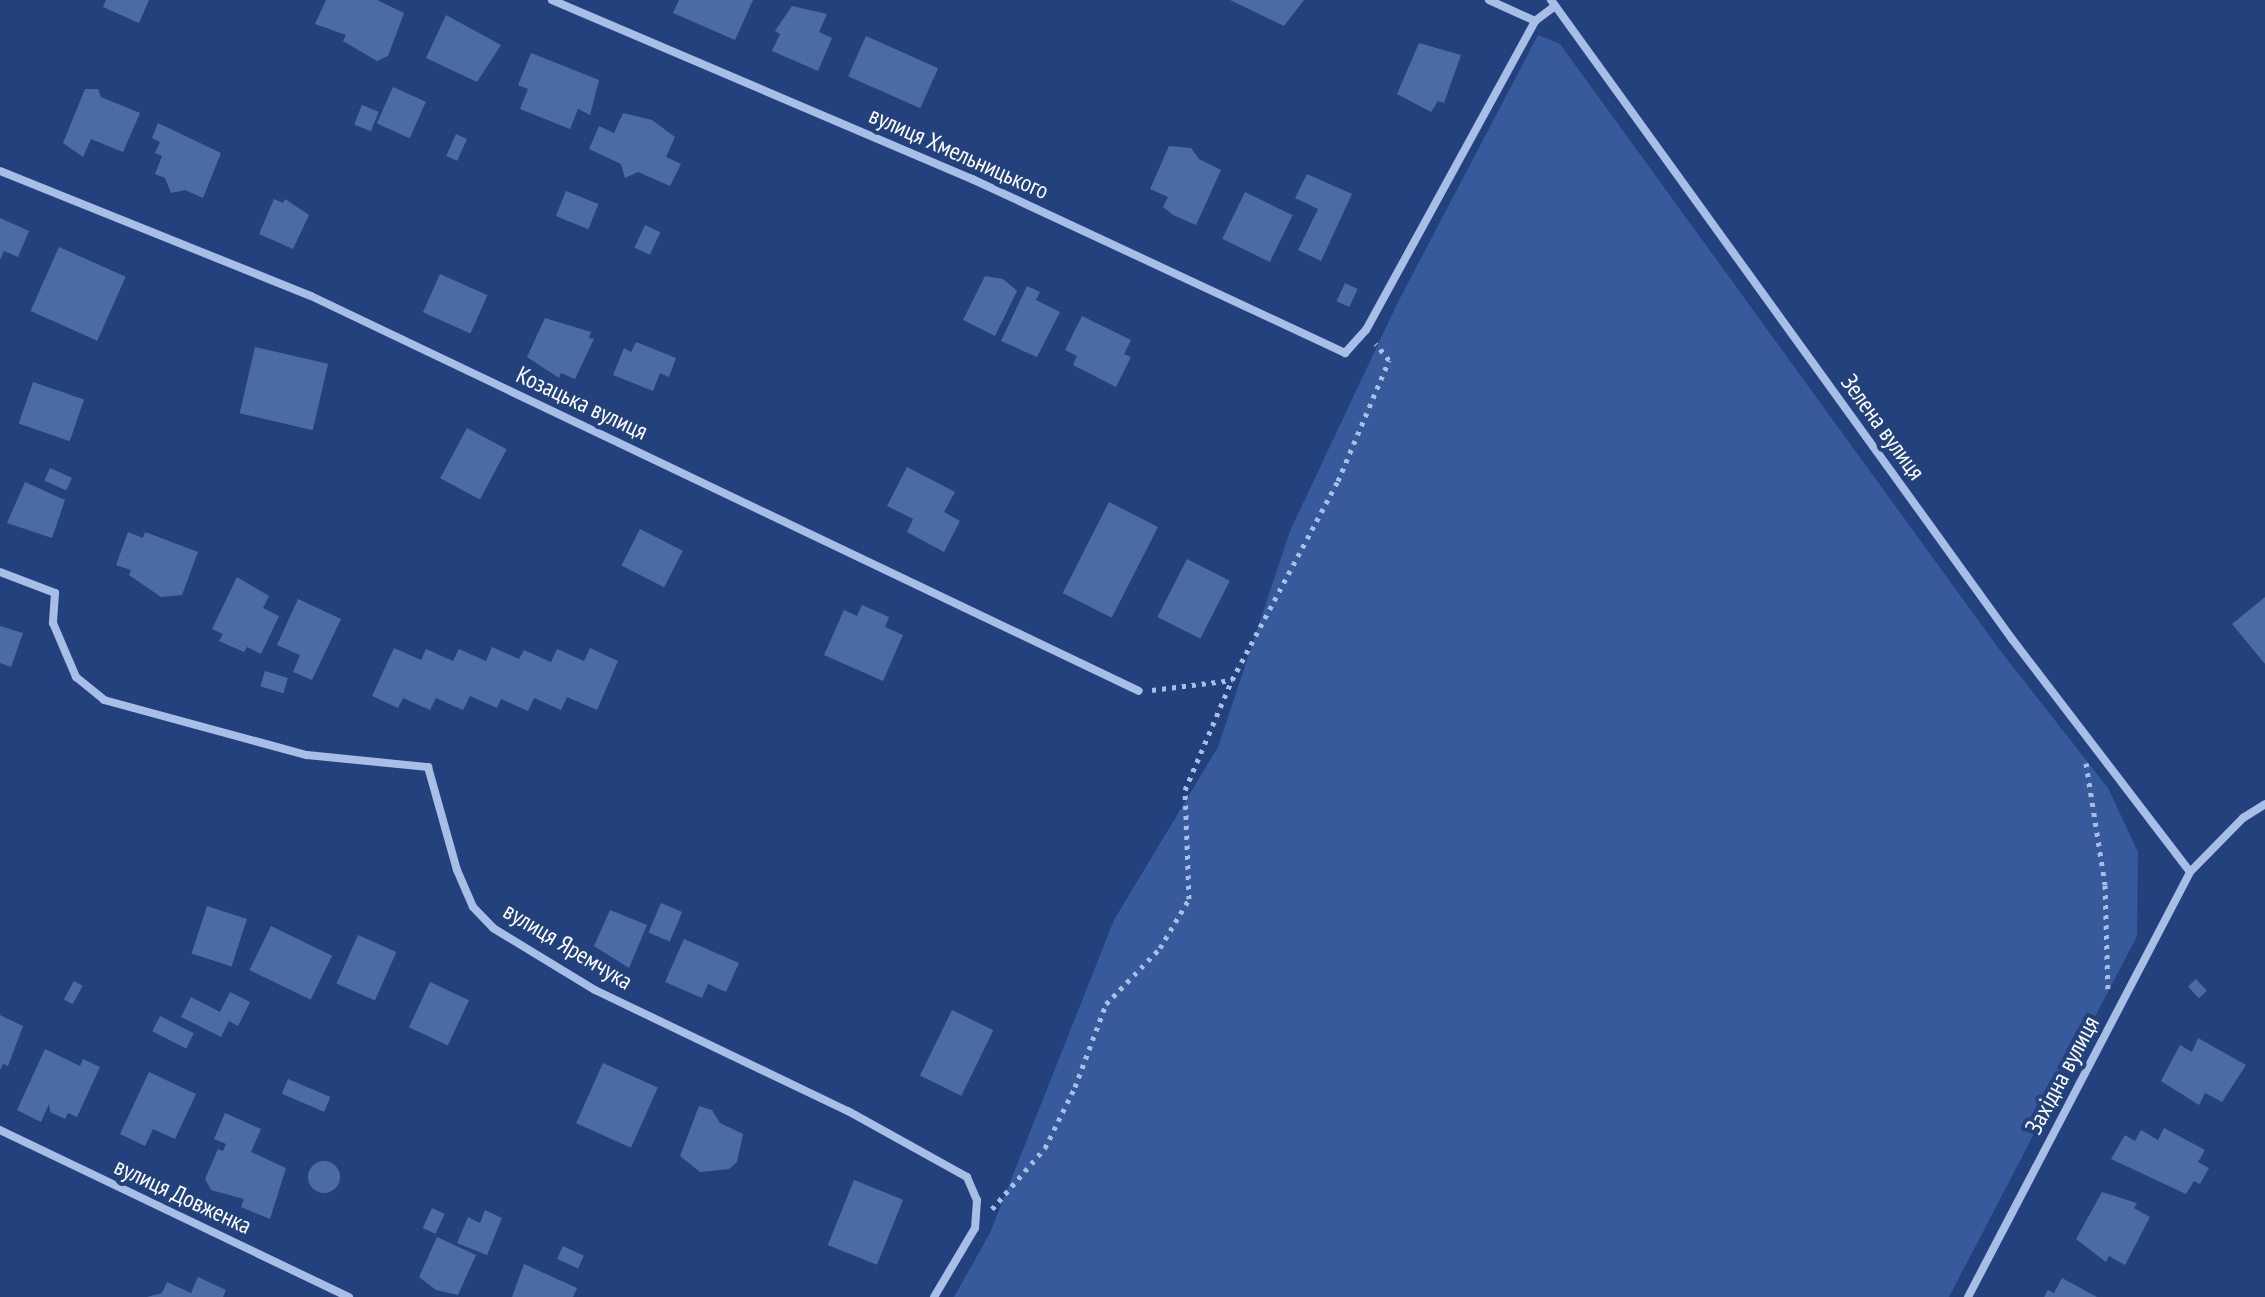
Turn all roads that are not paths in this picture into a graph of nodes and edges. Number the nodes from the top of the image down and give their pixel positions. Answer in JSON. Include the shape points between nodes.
{"nodes":[{"id":1,"x":552,"y":0,"type":"edge"},
{"id":2,"x":1489,"y":0,"type":"edge"},
{"id":3,"x":1553,"y":3,"type":"edge"},
{"id":4,"x":1535,"y":21,"type":"junction"},
{"id":5,"x":0,"y":171,"type":"edge"},
{"id":6,"x":0,"y":572,"type":"edge"},
{"id":7,"x":1139,"y":691,"type":"road end"},
{"id":8,"x":2261,"y":806,"type":"edge"},
{"id":9,"x":2265,"y":817,"type":"edge"},
{"id":10,"x":2190,"y":872,"type":"junction"},
{"id":11,"x":0,"y":1130,"type":"edge"},
{"id":12,"x":349,"y":1297,"type":"edge"},
{"id":13,"x":934,"y":1297,"type":"edge"},
{"id":14,"x":1968,"y":1297,"type":"edge"}],
"edges":[{"from":1,"to":4,"type":"street","name":"вулиця Хмельницького","via":[[972,179],[1345,353],[1366,330]]},
{"from":2,"to":4,"type":"street"},
{"from":3,"to":4,"type":"street"},
{"from":3,"to":10,"type":"street","name":"Зелена вулиця","via":[[2080,731]]},
{"from":5,"to":7,"type":"street","name":"Козацька вулиця","via":[[311,296]]},
{"from":6,"to":13,"type":"street","name":"вулиця Яремчука","via":[[55,593],[53,623],[76,677],[104,700],[307,755],[428,767],[457,870],[473,907],[493,928],[595,990],[848,1111],[967,1177],[977,1200],[975,1228]]},
{"from":8,"to":9,"type":"street"},
{"from":8,"to":10,"type":"street","name":"Західна вулиця"},
{"from":10,"to":14,"type":"street","name":"Західна вулиця"},
{"from":11,"to":12,"type":"street","name":"вулиця Довженка"}]}
